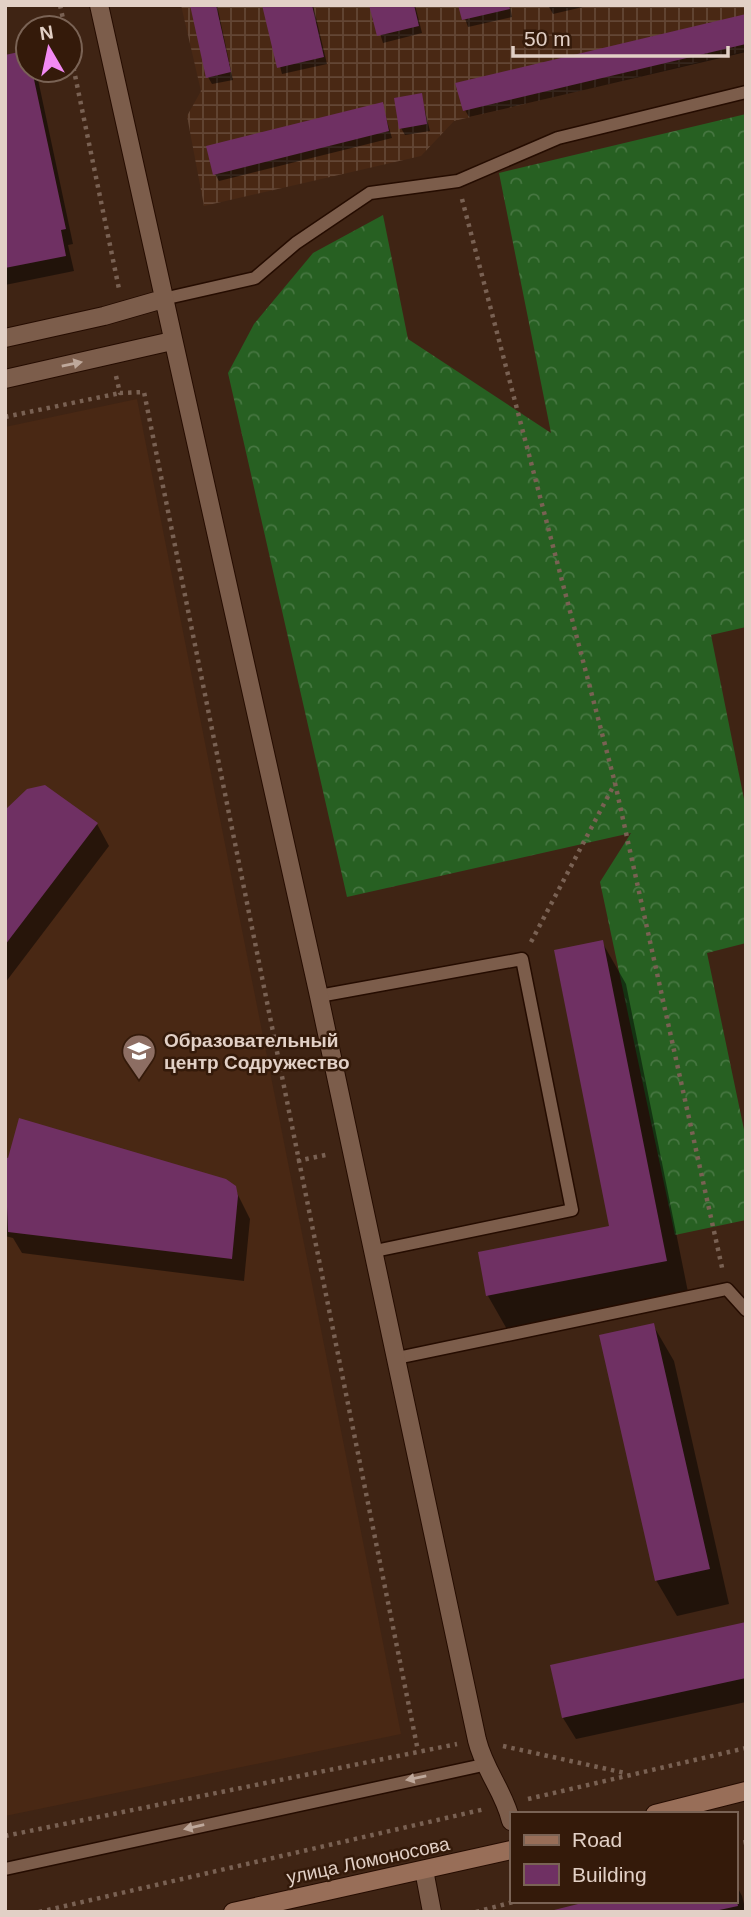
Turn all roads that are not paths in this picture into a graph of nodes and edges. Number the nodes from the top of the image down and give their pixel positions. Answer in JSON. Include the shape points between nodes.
{"nodes":[{"id":1,"x":99,"y":5,"type":"edge"},
{"id":2,"x":746,"y":92,"type":"edge"},
{"id":3,"x":163,"y":299,"type":"junction"},
{"id":4,"x":5,"y":338,"type":"edge"},
{"id":5,"x":172,"y":341,"type":"junction"},
{"id":6,"x":5,"y":379,"type":"edge"},
{"id":7,"x":319,"y":996,"type":"junction"},
{"id":8,"x":375,"y":1251,"type":"junction"},
{"id":9,"x":746,"y":1310,"type":"edge"},
{"id":10,"x":397,"y":1357,"type":"junction"},
{"id":11,"x":483,"y":1765,"type":"junction"},
{"id":12,"x":746,"y":1791,"type":"edge"},
{"id":13,"x":663,"y":1812,"type":"edge"},
{"id":14,"x":509,"y":1813,"type":"edge"},
{"id":15,"x":510,"y":1850,"type":"edge"},
{"id":16,"x":5,"y":1870,"type":"edge"},
{"id":17,"x":424,"y":1870,"type":"junction"},
{"id":18,"x":233,"y":1912,"type":"edge"},
{"id":19,"x":432,"y":1912,"type":"edge"}],
"edges":[{"from":1,"to":3,"type":"street"},
{"from":2,"to":3,"type":"lane","via":[[558,138],[458,181],[370,193],[296,243],[256,278]]},
{"from":3,"to":4,"type":"street"},
{"from":3,"to":5,"type":"street"},
{"from":6,"to":5,"type":"street","one_way":true},
{"from":5,"to":7,"type":"street"},
{"from":7,"to":8,"type":"street"},
{"from":7,"to":8,"type":"lane","via":[[522,958],[572,1210]]},
{"from":8,"to":10,"type":"street"},
{"from":9,"to":10,"type":"lane","via":[[727,1289]]},
{"from":10,"to":11,"type":"street"},
{"from":11,"to":14,"type":"street"},
{"from":11,"to":16,"type":"lane","one_way":true},
{"from":12,"to":13,"type":"main road"},
{"from":15,"to":17,"type":"main road","name":"улица Ломоносова"},
{"from":17,"to":18,"type":"main road","name":"улица Ломоносова"},
{"from":17,"to":19,"type":"street"}]}
